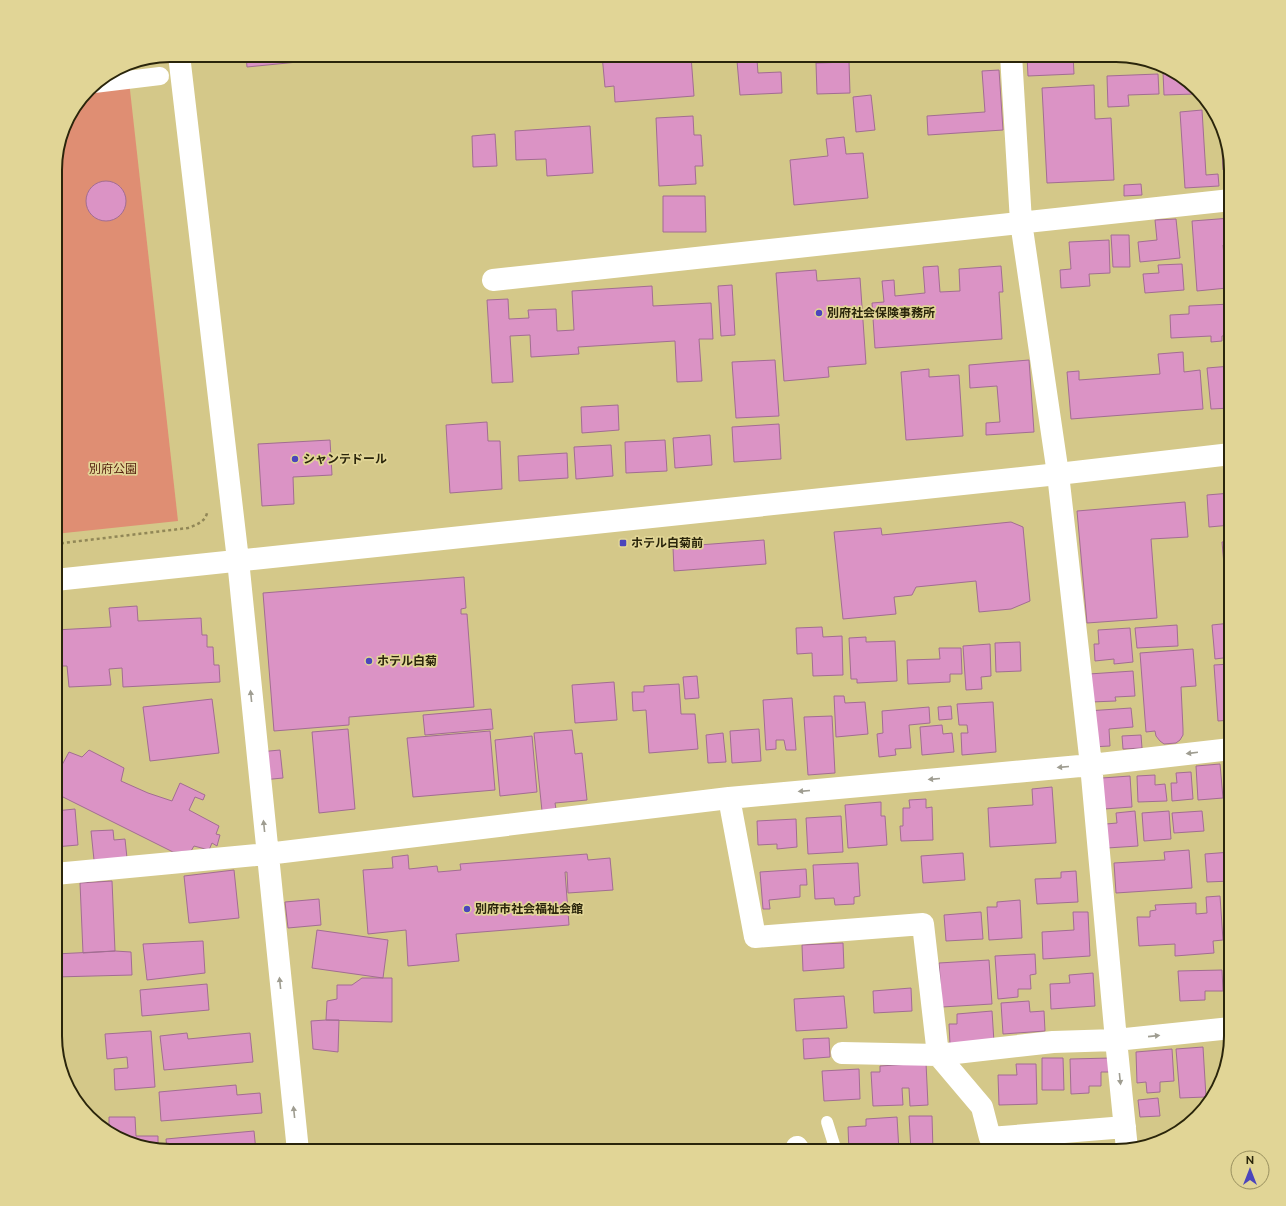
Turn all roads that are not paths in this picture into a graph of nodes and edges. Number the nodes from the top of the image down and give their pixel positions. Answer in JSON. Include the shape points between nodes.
{"nodes":[{"id":1,"x":180,"y":62,"type":"edge"},
{"id":2,"x":1011,"y":62,"type":"edge"},
{"id":3,"x":160,"y":76,"type":"dead end"},
{"id":4,"x":107,"y":82,"type":"edge"},
{"id":5,"x":1224,"y":201,"type":"edge"},
{"id":6,"x":1021,"y":222,"type":"junction"},
{"id":7,"x":493,"y":280,"type":"dead end"},
{"id":8,"x":1224,"y":455,"type":"edge"},
{"id":9,"x":1058,"y":474,"type":"junction"},
{"id":10,"x":238,"y":560,"type":"junction"},
{"id":11,"x":62,"y":579,"type":"edge"},
{"id":12,"x":1224,"y":750,"type":"edge"},
{"id":13,"x":1091,"y":765,"type":"junction"},
{"id":14,"x":729,"y":798,"type":"junction"},
{"id":15,"x":267,"y":854,"type":"junction"},
{"id":16,"x":62,"y":873,"type":"edge"},
{"id":17,"x":1224,"y":1029,"type":"edge"},
{"id":18,"x":1116,"y":1040,"type":"junction"},
{"id":19,"x":842,"y":1053,"type":"dead end"},
{"id":20,"x":938,"y":1055,"type":"junction"},
{"id":21,"x":827,"y":1122,"type":"dead end"},
{"id":22,"x":1125,"y":1127,"type":"junction"},
{"id":23,"x":1126,"y":1143,"type":"edge"},
{"id":24,"x":297,"y":1144,"type":"edge"},
{"id":25,"x":834,"y":1144,"type":"edge"}],
"edges":[{"from":1,"to":10,"type":"street"},
{"from":2,"to":6,"type":"street"},
{"from":3,"to":4,"type":"street"},
{"from":5,"to":6,"type":"street"},
{"from":6,"to":7,"type":"street"},
{"from":6,"to":9,"type":"street"},
{"from":8,"to":9,"type":"street"},
{"from":9,"to":10,"type":"street"},
{"from":9,"to":13,"type":"street"},
{"from":10,"to":11,"type":"street"},
{"from":15,"to":10,"type":"street","one_way":true},
{"from":12,"to":13,"type":"street","one_way":true},
{"from":13,"to":14,"type":"street","one_way":true},
{"from":13,"to":18,"type":"street"},
{"from":14,"to":15,"type":"street"},
{"from":14,"to":20,"type":"street","via":[[755,937],[923,924]]},
{"from":15,"to":16,"type":"street"},
{"from":24,"to":15,"type":"street","one_way":true},
{"from":18,"to":17,"type":"street","one_way":true},
{"from":18,"to":20,"type":"street","via":[[1052,1042]]},
{"from":18,"to":22,"type":"street","one_way":true},
{"from":19,"to":20,"type":"street"},
{"from":20,"to":22,"type":"street","via":[[982,1107],[990,1138]]},
{"from":21,"to":25,"type":"lane"},
{"from":22,"to":23,"type":"street"}]}
